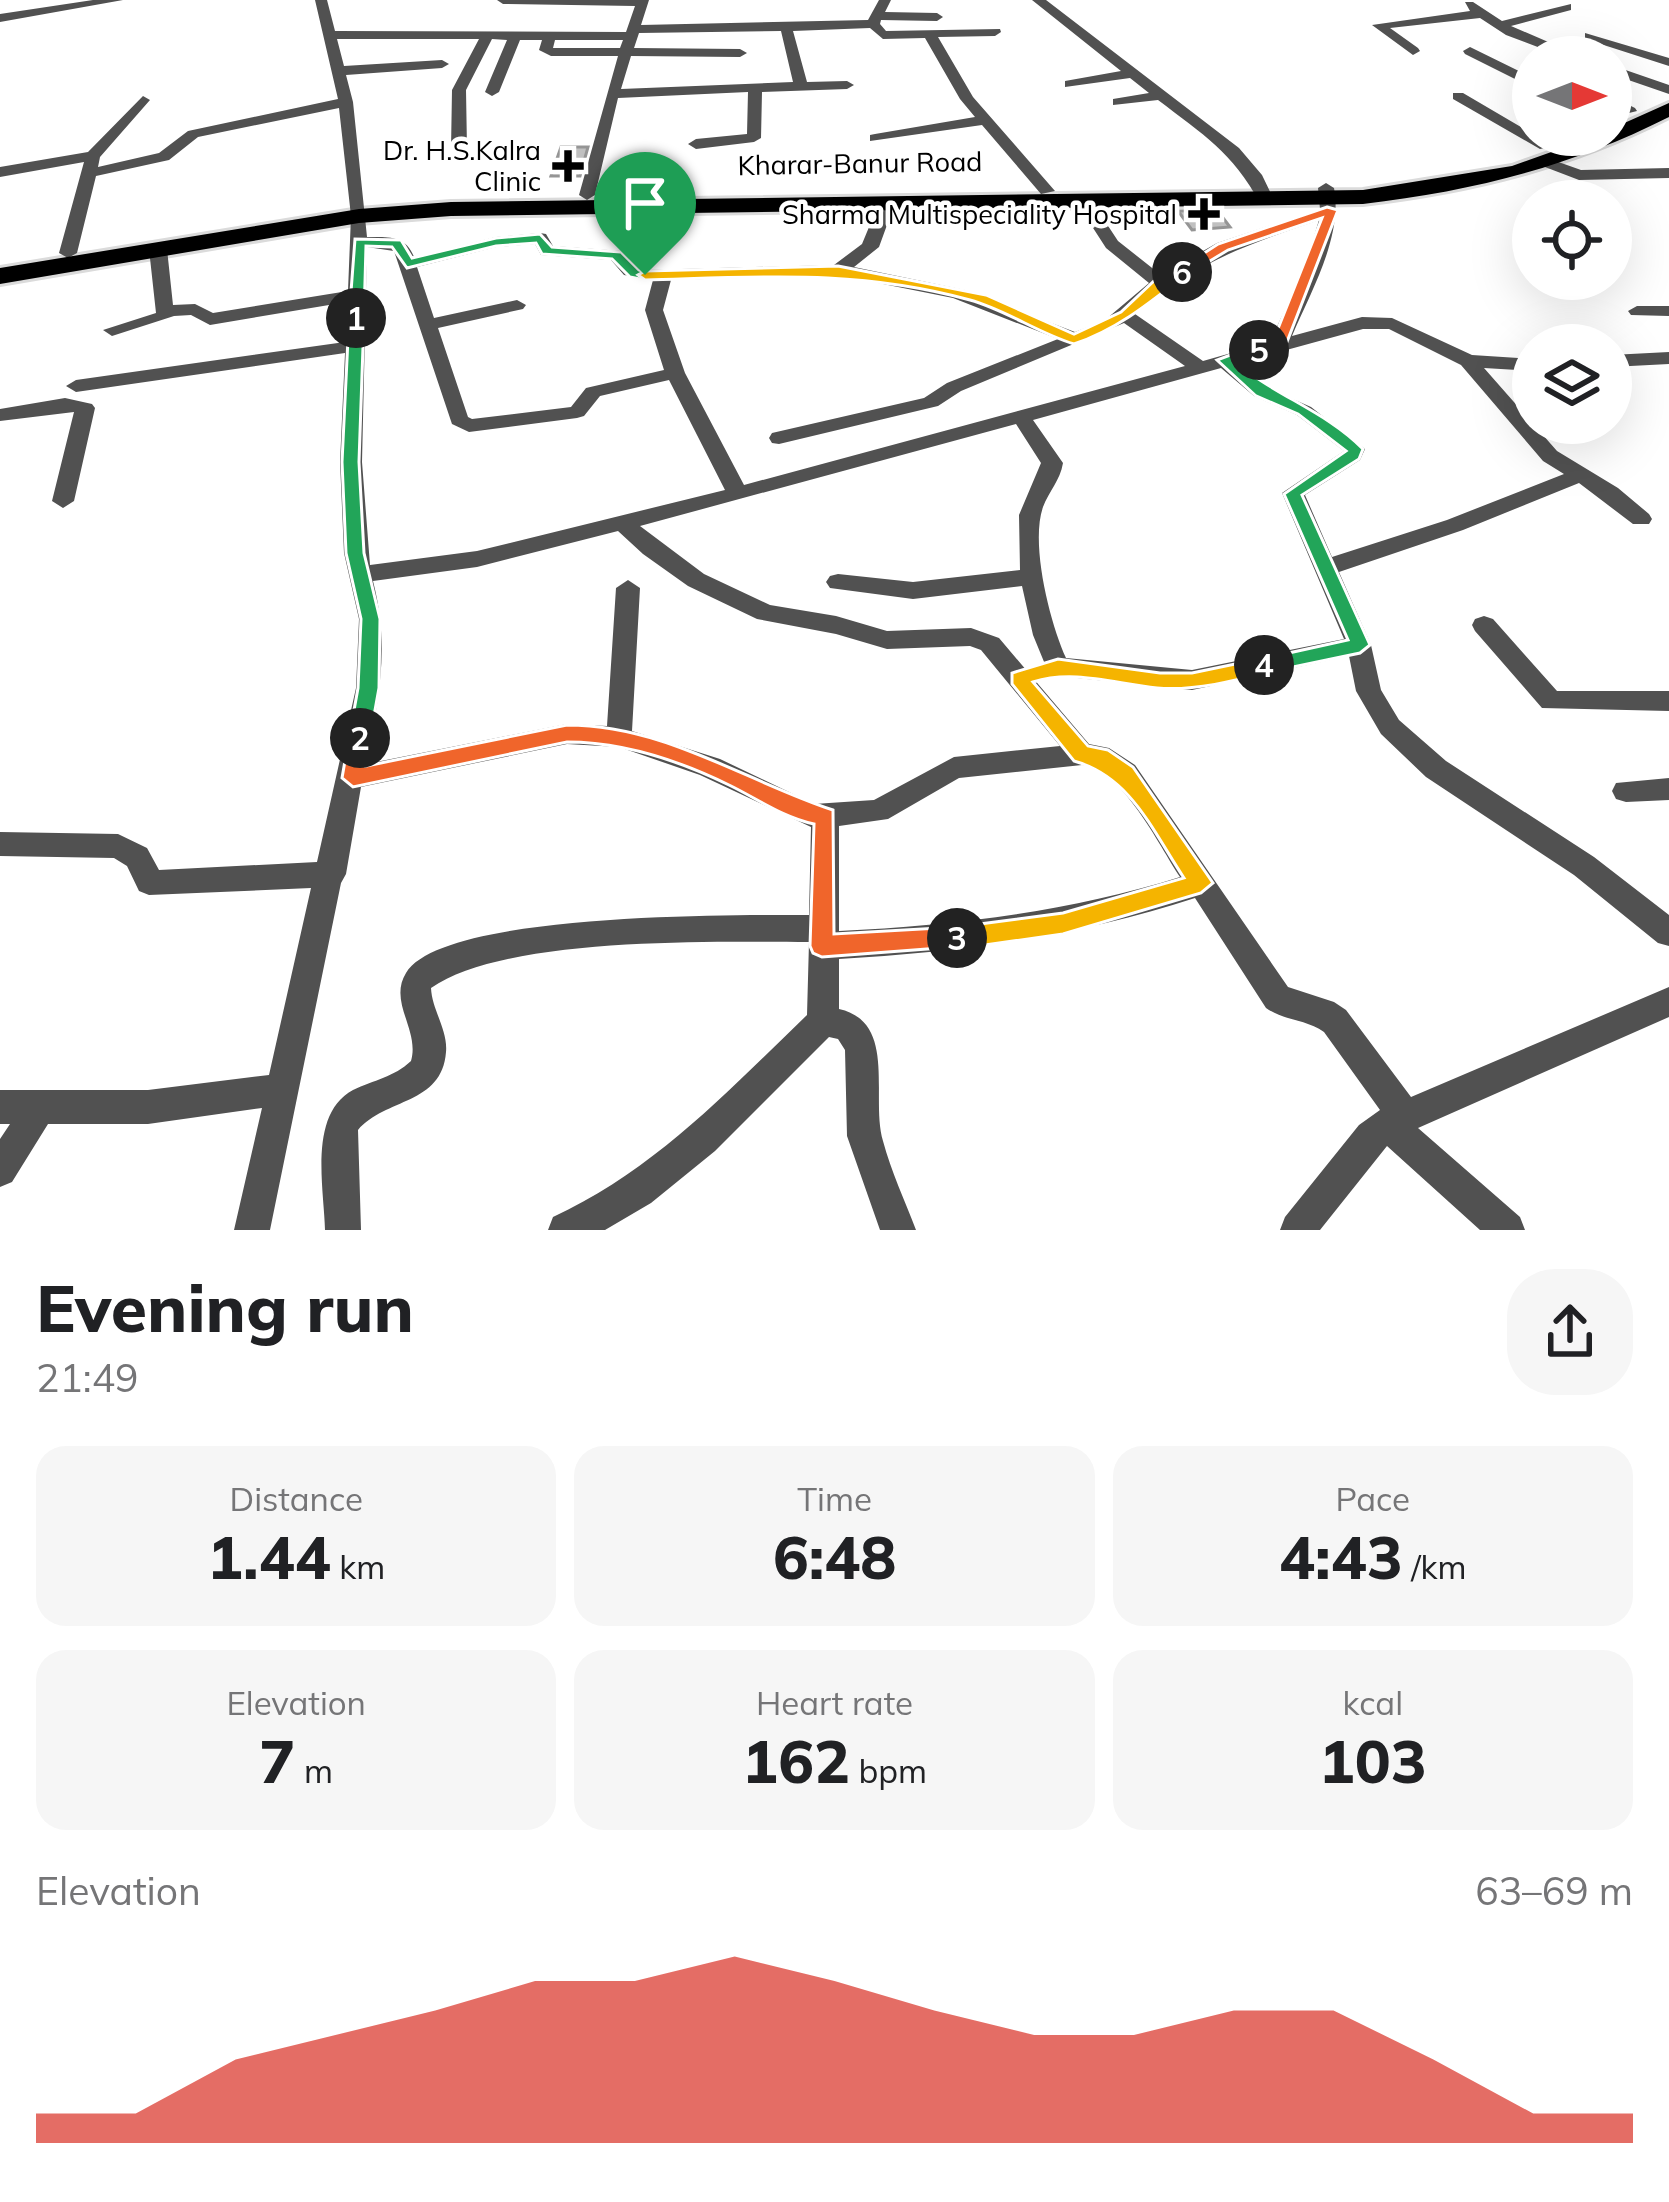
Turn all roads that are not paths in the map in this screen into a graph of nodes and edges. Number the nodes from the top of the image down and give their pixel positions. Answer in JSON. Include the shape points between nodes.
{"nodes":[{"id":1,"x":117,"y":0,"type":"edge"},
{"id":2,"x":321,"y":0,"type":"edge"},
{"id":3,"x":503,"y":0,"type":"edge"},
{"id":4,"x":885,"y":0,"type":"edge"},
{"id":5,"x":1038,"y":0,"type":"edge"},
{"id":6,"x":1462,"y":0,"type":"edge"},
{"id":7,"x":643,"y":1,"type":"edge"},
{"id":8,"x":61,"y":4,"type":"edge"},
{"id":9,"x":1567,"y":7,"type":"dead end"},
{"id":10,"x":1481,"y":14,"type":"junction"},
{"id":11,"x":937,"y":16,"type":"dead end"},
{"id":12,"x":0,"y":18,"type":"edge"},
{"id":13,"x":874,"y":20,"type":"junction"},
{"id":14,"x":1613,"y":24,"type":"dead end"},
{"id":15,"x":1500,"y":25,"type":"junction"},
{"id":16,"x":786,"y":27,"type":"junction"},
{"id":17,"x":994,"y":32,"type":"dead end"},
{"id":18,"x":632,"y":33,"type":"junction"},
{"id":19,"x":329,"y":34,"type":"junction"},
{"id":20,"x":488,"y":34,"type":"junction"},
{"id":21,"x":516,"y":34,"type":"junction"},
{"id":22,"x":929,"y":34,"type":"junction"},
{"id":23,"x":550,"y":35,"type":"junction"},
{"id":24,"x":1525,"y":36,"type":"edge"},
{"id":25,"x":1590,"y":36,"type":"edge"},
{"id":26,"x":1632,"y":50,"type":"edge"},
{"id":27,"x":1414,"y":51,"type":"dead end"},
{"id":28,"x":1470,"y":51,"type":"dead end"},
{"id":29,"x":626,"y":53,"type":"junction"},
{"id":30,"x":740,"y":53,"type":"dead end"},
{"id":31,"x":1669,"y":62,"type":"edge"},
{"id":32,"x":442,"y":64,"type":"dead end"},
{"id":33,"x":338,"y":70,"type":"junction"},
{"id":34,"x":1133,"y":73,"type":"junction"},
{"id":35,"x":1512,"y":73,"type":"edge"},
{"id":36,"x":1632,"y":77,"type":"edge"},
{"id":37,"x":1070,"y":84,"type":"dead end"},
{"id":38,"x":801,"y":86,"type":"junction"},
{"id":39,"x":848,"y":86,"type":"dead end"},
{"id":40,"x":755,"y":88,"type":"junction"},
{"id":41,"x":1669,"y":91,"type":"edge"},
{"id":42,"x":492,"y":92,"type":"dead end"},
{"id":43,"x":612,"y":94,"type":"junction"},
{"id":44,"x":1161,"y":94,"type":"junction"},
{"id":45,"x":1458,"y":97,"type":"dead end"},
{"id":46,"x":143,"y":100,"type":"dead end"},
{"id":47,"x":346,"y":102,"type":"junction"},
{"id":48,"x":1118,"y":102,"type":"dead end"},
{"id":49,"x":1632,"y":105,"type":"edge"},
{"id":50,"x":1669,"y":110,"type":"edge"},
{"id":51,"x":985,"y":120,"type":"junction"},
{"id":52,"x":1632,"y":124,"type":"edge"},
{"id":53,"x":1512,"y":132,"type":"edge"},
{"id":54,"x":874,"y":138,"type":"dead end"},
{"id":55,"x":696,"y":144,"type":"dead end"},
{"id":56,"x":459,"y":149,"type":"dead end"},
{"id":57,"x":1546,"y":156,"type":"edge"},
{"id":58,"x":1550,"y":156,"type":"edge"},
{"id":59,"x":91,"y":165,"type":"junction"},
{"id":60,"x":0,"y":172,"type":"edge"},
{"id":61,"x":1669,"y":173,"type":"edge"},
{"id":62,"x":1047,"y":191,"type":"junction"},
{"id":63,"x":587,"y":195,"type":"junction"},
{"id":64,"x":1265,"y":195,"type":"junction"},
{"id":65,"x":1330,"y":199,"type":"junction"},
{"id":66,"x":1083,"y":200,"type":"junction"},
{"id":67,"x":887,"y":202,"type":"junction"},
{"id":68,"x":358,"y":222,"type":"junction"},
{"id":69,"x":158,"y":250,"type":"junction"},
{"id":70,"x":68,"y":253,"type":"junction"},
{"id":71,"x":0,"y":264,"type":"edge"},
{"id":72,"x":407,"y":264,"type":"junction"},
{"id":73,"x":838,"y":270,"type":"junction"},
{"id":74,"x":0,"y":276,"type":"edge"},
{"id":75,"x":663,"y":276,"type":"junction"},
{"id":76,"x":1160,"y":283,"type":"junction"},
{"id":77,"x":357,"y":295,"type":"junction"},
{"id":78,"x":518,"y":304,"type":"dead end"},
{"id":79,"x":167,"y":311,"type":"junction"},
{"id":80,"x":1637,"y":311,"type":"dead end"},
{"id":81,"x":1669,"y":311,"type":"edge"},
{"id":82,"x":1126,"y":316,"type":"junction"},
{"id":83,"x":430,"y":324,"type":"junction"},
{"id":84,"x":112,"y":330,"type":"dead end"},
{"id":85,"x":1074,"y":340,"type":"junction"},
{"id":86,"x":1279,"y":344,"type":"junction"},
{"id":87,"x":355,"y":346,"type":"junction"},
{"id":88,"x":1669,"y":358,"type":"edge"},
{"id":89,"x":1632,"y":360,"type":"edge"},
{"id":90,"x":1468,"y":361,"type":"junction"},
{"id":91,"x":1211,"y":363,"type":"junction"},
{"id":92,"x":1512,"y":364,"type":"edge"},
{"id":93,"x":674,"y":373,"type":"junction"},
{"id":94,"x":76,"y":386,"type":"dead end"},
{"id":95,"x":0,"y":415,"type":"edge"},
{"id":96,"x":1019,"y":416,"type":"junction"},
{"id":97,"x":779,"y":438,"type":"dead end"},
{"id":98,"x":1578,"y":476,"type":"junction"},
{"id":99,"x":738,"y":494,"type":"junction"},
{"id":100,"x":63,"y":501,"type":"dead end"},
{"id":101,"x":1641,"y":519,"type":"dead end"},
{"id":102,"x":623,"y":523,"type":"junction"},
{"id":103,"x":1324,"y":568,"type":"junction"},
{"id":104,"x":358,"y":574,"type":"junction"},
{"id":105,"x":1034,"y":576,"type":"junction"},
{"id":106,"x":838,"y":582,"type":"dead end"},
{"id":107,"x":628,"y":588,"type":"dead end"},
{"id":108,"x":1484,"y":625,"type":"dead end"},
{"id":109,"x":1360,"y":645,"type":"junction"},
{"id":110,"x":1058,"y":667,"type":"junction"},
{"id":111,"x":1019,"y":679,"type":"junction"},
{"id":112,"x":1669,"y":701,"type":"edge"},
{"id":113,"x":619,"y":736,"type":"junction"},
{"id":114,"x":1082,"y":754,"type":"junction"},
{"id":115,"x":353,"y":778,"type":"junction"},
{"id":116,"x":1668,"y":790,"type":"edge"},
{"id":117,"x":1626,"y":791,"type":"dead end"},
{"id":118,"x":825,"y":817,"type":"junction"},
{"id":119,"x":0,"y":844,"type":"edge"},
{"id":120,"x":332,"y":874,"type":"junction"},
{"id":121,"x":1201,"y":883,"type":"junction"},
{"id":122,"x":1669,"y":933,"type":"edge"},
{"id":123,"x":822,"y":937,"type":"junction"},
{"id":124,"x":1669,"y":1002,"type":"edge"},
{"id":125,"x":824,"y":1021,"type":"junction"},
{"id":126,"x":284,"y":1089,"type":"junction"},
{"id":127,"x":0,"y":1107,"type":"edge"},
{"id":128,"x":39,"y":1108,"type":"junction"},
{"id":129,"x":1396,"y":1120,"type":"junction"},
{"id":130,"x":0,"y":1170,"type":"edge"},
{"id":131,"x":252,"y":1230,"type":"edge"},
{"id":132,"x":344,"y":1230,"type":"edge"},
{"id":133,"x":566,"y":1230,"type":"edge"},
{"id":134,"x":898,"y":1230,"type":"edge"},
{"id":135,"x":1298,"y":1230,"type":"edge"},
{"id":136,"x":1507,"y":1230,"type":"edge"}],
"edges":[{"from":1,"to":8,"type":"street"},
{"from":2,"to":19,"type":"street"},
{"from":3,"to":7,"type":"street"},
{"from":4,"to":13,"type":"street"},
{"from":5,"to":34,"type":"street"},
{"from":6,"to":10,"type":"street"},
{"from":7,"to":18,"type":"street"},
{"from":8,"to":12,"type":"street"},
{"from":9,"to":15,"type":"street"},
{"from":10,"to":15,"type":"street"},
{"from":10,"to":27,"type":"street","via":[[1378,25]]},
{"from":11,"to":13,"type":"street"},
{"from":13,"to":16,"type":"street"},
{"from":13,"to":22,"type":"street","via":[[883,34]]},
{"from":14,"to":25,"type":"street"},
{"from":15,"to":24,"type":"street"},
{"from":16,"to":18,"type":"street"},
{"from":16,"to":38,"type":"street"},
{"from":17,"to":22,"type":"street"},
{"from":18,"to":23,"type":"street"},
{"from":18,"to":29,"type":"street"},
{"from":19,"to":20,"type":"street"},
{"from":19,"to":33,"type":"street"},
{"from":20,"to":21,"type":"street"},
{"from":20,"to":56,"type":"street","via":[[459,90]]},
{"from":21,"to":23,"type":"street"},
{"from":21,"to":42,"type":"street"},
{"from":22,"to":51,"type":"street"},
{"from":23,"to":29,"type":"street","via":[[551,52]]},
{"from":26,"to":31,"type":"street"},
{"from":28,"to":35,"type":"street"},
{"from":29,"to":30,"type":"street"},
{"from":29,"to":43,"type":"street"},
{"from":32,"to":33,"type":"street"},
{"from":33,"to":47,"type":"street"},
{"from":34,"to":37,"type":"street"},
{"from":34,"to":44,"type":"street"},
{"from":36,"to":41,"type":"street"},
{"from":38,"to":39,"type":"street"},
{"from":38,"to":40,"type":"street"},
{"from":40,"to":43,"type":"street"},
{"from":40,"to":55,"type":"street","via":[[754,138]]},
{"from":41,"to":49,"type":"highway"},
{"from":43,"to":63,"type":"street"},
{"from":44,"to":48,"type":"street"},
{"from":44,"to":64,"type":"street","via":[[1234,151]]},
{"from":45,"to":53,"type":"street"},
{"from":46,"to":59,"type":"street"},
{"from":47,"to":59,"type":"street","via":[[193,134],[164,157]]},
{"from":47,"to":68,"type":"street"},
{"from":50,"to":52,"type":"highway"},
{"from":51,"to":54,"type":"street"},
{"from":51,"to":62,"type":"street"},
{"from":57,"to":65,"type":"highway","via":[[1479,184]]},
{"from":58,"to":61,"type":"street","via":[[1579,175]]},
{"from":59,"to":60,"type":"street"},
{"from":59,"to":70,"type":"street"},
{"from":62,"to":63,"type":"highway","name":"Kharar-Banur Road"},
{"from":62,"to":64,"type":"highway","name":"Kharar-Banur Road"},
{"from":63,"to":68,"type":"highway","name":"Kharar-Banur Road"},
{"from":64,"to":65,"type":"highway"},
{"from":64,"to":66,"type":"highway"},
{"from":65,"to":76,"type":"street"},
{"from":65,"to":86,"type":"street"},
{"from":66,"to":67,"type":"highway"},
{"from":66,"to":76,"type":"street","via":[[1112,244]]},
{"from":67,"to":68,"type":"highway","via":[[525,206]]},
{"from":67,"to":73,"type":"street","via":[[869,247]]},
{"from":68,"to":69,"type":"highway"},
{"from":68,"to":70,"type":"highway","name":"Kharar-Banur Road"},
{"from":68,"to":72,"type":"street","via":[[397,243]]},
{"from":68,"to":77,"type":"street"},
{"from":69,"to":74,"type":"highway"},
{"from":69,"to":79,"type":"street"},
{"from":70,"to":71,"type":"highway","name":"Kharar-Banur Road"},
{"from":72,"to":75,"type":"street","via":[[540,238],[547,251],[609,253],[635,274]]},
{"from":72,"to":83,"type":"street"},
{"from":73,"to":75,"type":"street"},
{"from":73,"to":85,"type":"street","via":[[980,298]]},
{"from":75,"to":93,"type":"street","via":[[655,310]]},
{"from":76,"to":82,"type":"street"},
{"from":77,"to":79,"type":"street","via":[[210,319],[195,309]]},
{"from":77,"to":87,"type":"street"},
{"from":78,"to":83,"type":"street"},
{"from":79,"to":84,"type":"street","via":[[158,321]]},
{"from":80,"to":81,"type":"street"},
{"from":82,"to":85,"type":"street"},
{"from":82,"to":91,"type":"street"},
{"from":83,"to":93,"type":"street","via":[[459,420],[469,426],[577,412],[593,392]]},
{"from":85,"to":97,"type":"street","via":[[931,402]]},
{"from":86,"to":90,"type":"street","via":[[1376,322]]},
{"from":86,"to":91,"type":"street"},
{"from":87,"to":94,"type":"street"},
{"from":87,"to":104,"type":"street","via":[[350,462]]},
{"from":88,"to":89,"type":"street"},
{"from":90,"to":92,"type":"street"},
{"from":90,"to":98,"type":"street","via":[[1550,456]]},
{"from":91,"to":96,"type":"street"},
{"from":91,"to":103,"type":"street","via":[[1304,410],[1354,449],[1293,494]]},
{"from":93,"to":99,"type":"street"},
{"from":95,"to":100,"type":"street","via":[[85,408]]},
{"from":96,"to":99,"type":"street"},
{"from":96,"to":105,"type":"street","via":[[1052,463],[1030,512]]},
{"from":98,"to":101,"type":"street"},
{"from":98,"to":103,"type":"street"},
{"from":99,"to":102,"type":"street"},
{"from":102,"to":104,"type":"street","via":[[455,563]]},
{"from":102,"to":111,"type":"street","via":[[665,560],[745,606],[887,640],[982,639]]},
{"from":103,"to":109,"type":"street"},
{"from":104,"to":115,"type":"street","via":[[370,625],[369,688]]},
{"from":105,"to":106,"type":"street","via":[[917,594]]},
{"from":105,"to":110,"type":"street"},
{"from":107,"to":113,"type":"street"},
{"from":108,"to":112,"type":"street","via":[[1551,701]]},
{"from":109,"to":110,"type":"street","via":[[1192,680]]},
{"from":109,"to":122,"type":"street","via":[[1369,691],[1390,727],[1436,769]]},
{"from":110,"to":111,"type":"street"},
{"from":111,"to":114,"type":"street"},
{"from":113,"to":115,"type":"street","via":[[567,734]]},
{"from":113,"to":118,"type":"street"},
{"from":114,"to":118,"type":"street","via":[[954,768],[878,811]]},
{"from":114,"to":121,"type":"street","via":[[1125,773]]},
{"from":115,"to":120,"type":"street"},
{"from":116,"to":117,"type":"street"},
{"from":118,"to":123,"type":"street"},
{"from":119,"to":120,"type":"street","via":[[118,846],[158,883]]},
{"from":120,"to":126,"type":"street"},
{"from":121,"to":123,"type":"street","via":[[1023,930]]},
{"from":121,"to":129,"type":"street","via":[[1277,1001],[1335,1021]]},
{"from":123,"to":125,"type":"street"},
{"from":123,"to":132,"type":"street","via":[[558,938],[426,970],[414,992],[432,1040],[423,1072],[350,1108],[344,1119]]},
{"from":124,"to":129,"type":"street"},
{"from":125,"to":133,"type":"street","via":[[651,1184]]},
{"from":125,"to":134,"type":"street","via":[[856,1034],[864,1136]]},
{"from":126,"to":128,"type":"street","via":[[148,1107]]},
{"from":126,"to":131,"type":"street"},
{"from":127,"to":128,"type":"street"},
{"from":128,"to":130,"type":"street"},
{"from":129,"to":135,"type":"street","via":[[1371,1136]]},
{"from":129,"to":136,"type":"street"}]}
